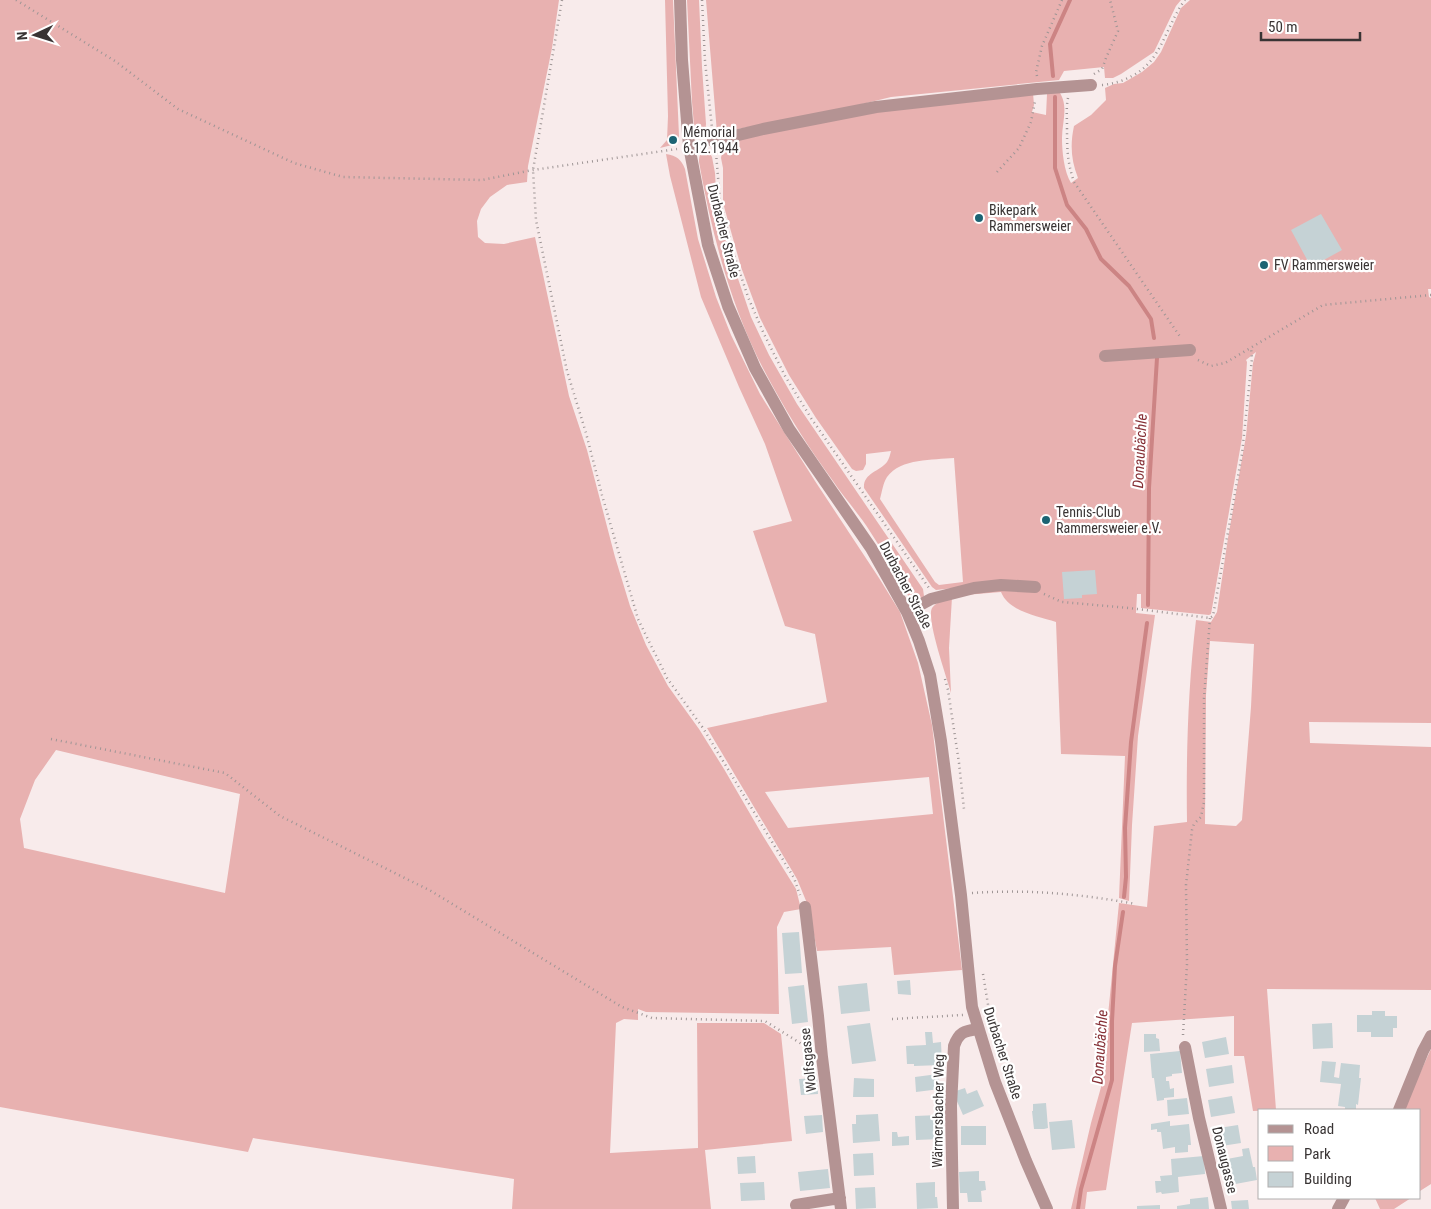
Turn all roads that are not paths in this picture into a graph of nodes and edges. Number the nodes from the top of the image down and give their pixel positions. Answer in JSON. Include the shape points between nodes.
{"nodes":[{"id":1,"x":680,"y":0,"type":"edge"},
{"id":2,"x":1091,"y":80,"type":"road end"},
{"id":3,"x":713,"y":141,"type":"road end"},
{"id":4,"x":1190,"y":350,"type":"road end"},
{"id":5,"x":1105,"y":356,"type":"dead end"},
{"id":6,"x":1034,"y":587,"type":"road end"},
{"id":7,"x":907,"y":612,"type":"junction"},
{"id":8,"x":805,"y":907,"type":"road end"},
{"id":9,"x":978,"y":1029,"type":"junction"},
{"id":10,"x":1431,"y":1036,"type":"edge"},
{"id":11,"x":1185,"y":1047,"type":"road end"},
{"id":12,"x":1399,"y":1109,"type":"edge"},
{"id":13,"x":841,"y":1204,"type":"edge"},
{"id":14,"x":796,"y":1205,"type":"dead end"},
{"id":15,"x":953,"y":1209,"type":"edge"},
{"id":16,"x":1047,"y":1209,"type":"edge"},
{"id":17,"x":1222,"y":1209,"type":"edge"}],
"edges":[{"from":1,"to":7,"type":"street","name":"Durbacher Straße","via":[[689,146],[708,245],[728,306],[755,368],[789,429],[871,548]]},
{"from":2,"to":3,"type":"street","via":[[1071,87],[876,107]]},
{"from":4,"to":5,"type":"street"},
{"from":6,"to":7,"type":"street","via":[[1001,585],[974,588],[931,599]]},
{"from":7,"to":9,"type":"street","name":"Durbacher Straße","via":[[930,675],[941,741],[972,1007]]},
{"from":8,"to":13,"type":"street","name":"Wolfsgasse"},
{"from":9,"to":15,"type":"street","name":"Wärmersbacher Weg","via":[[962,1032],[954,1046],[951,1106]]},
{"from":9,"to":16,"type":"street","name":"Durbacher Straße","via":[[995,1082]]},
{"from":10,"to":12,"type":"street"},
{"from":11,"to":17,"type":"street","name":"Donaugasse"},
{"from":13,"to":14,"type":"street"}]}
